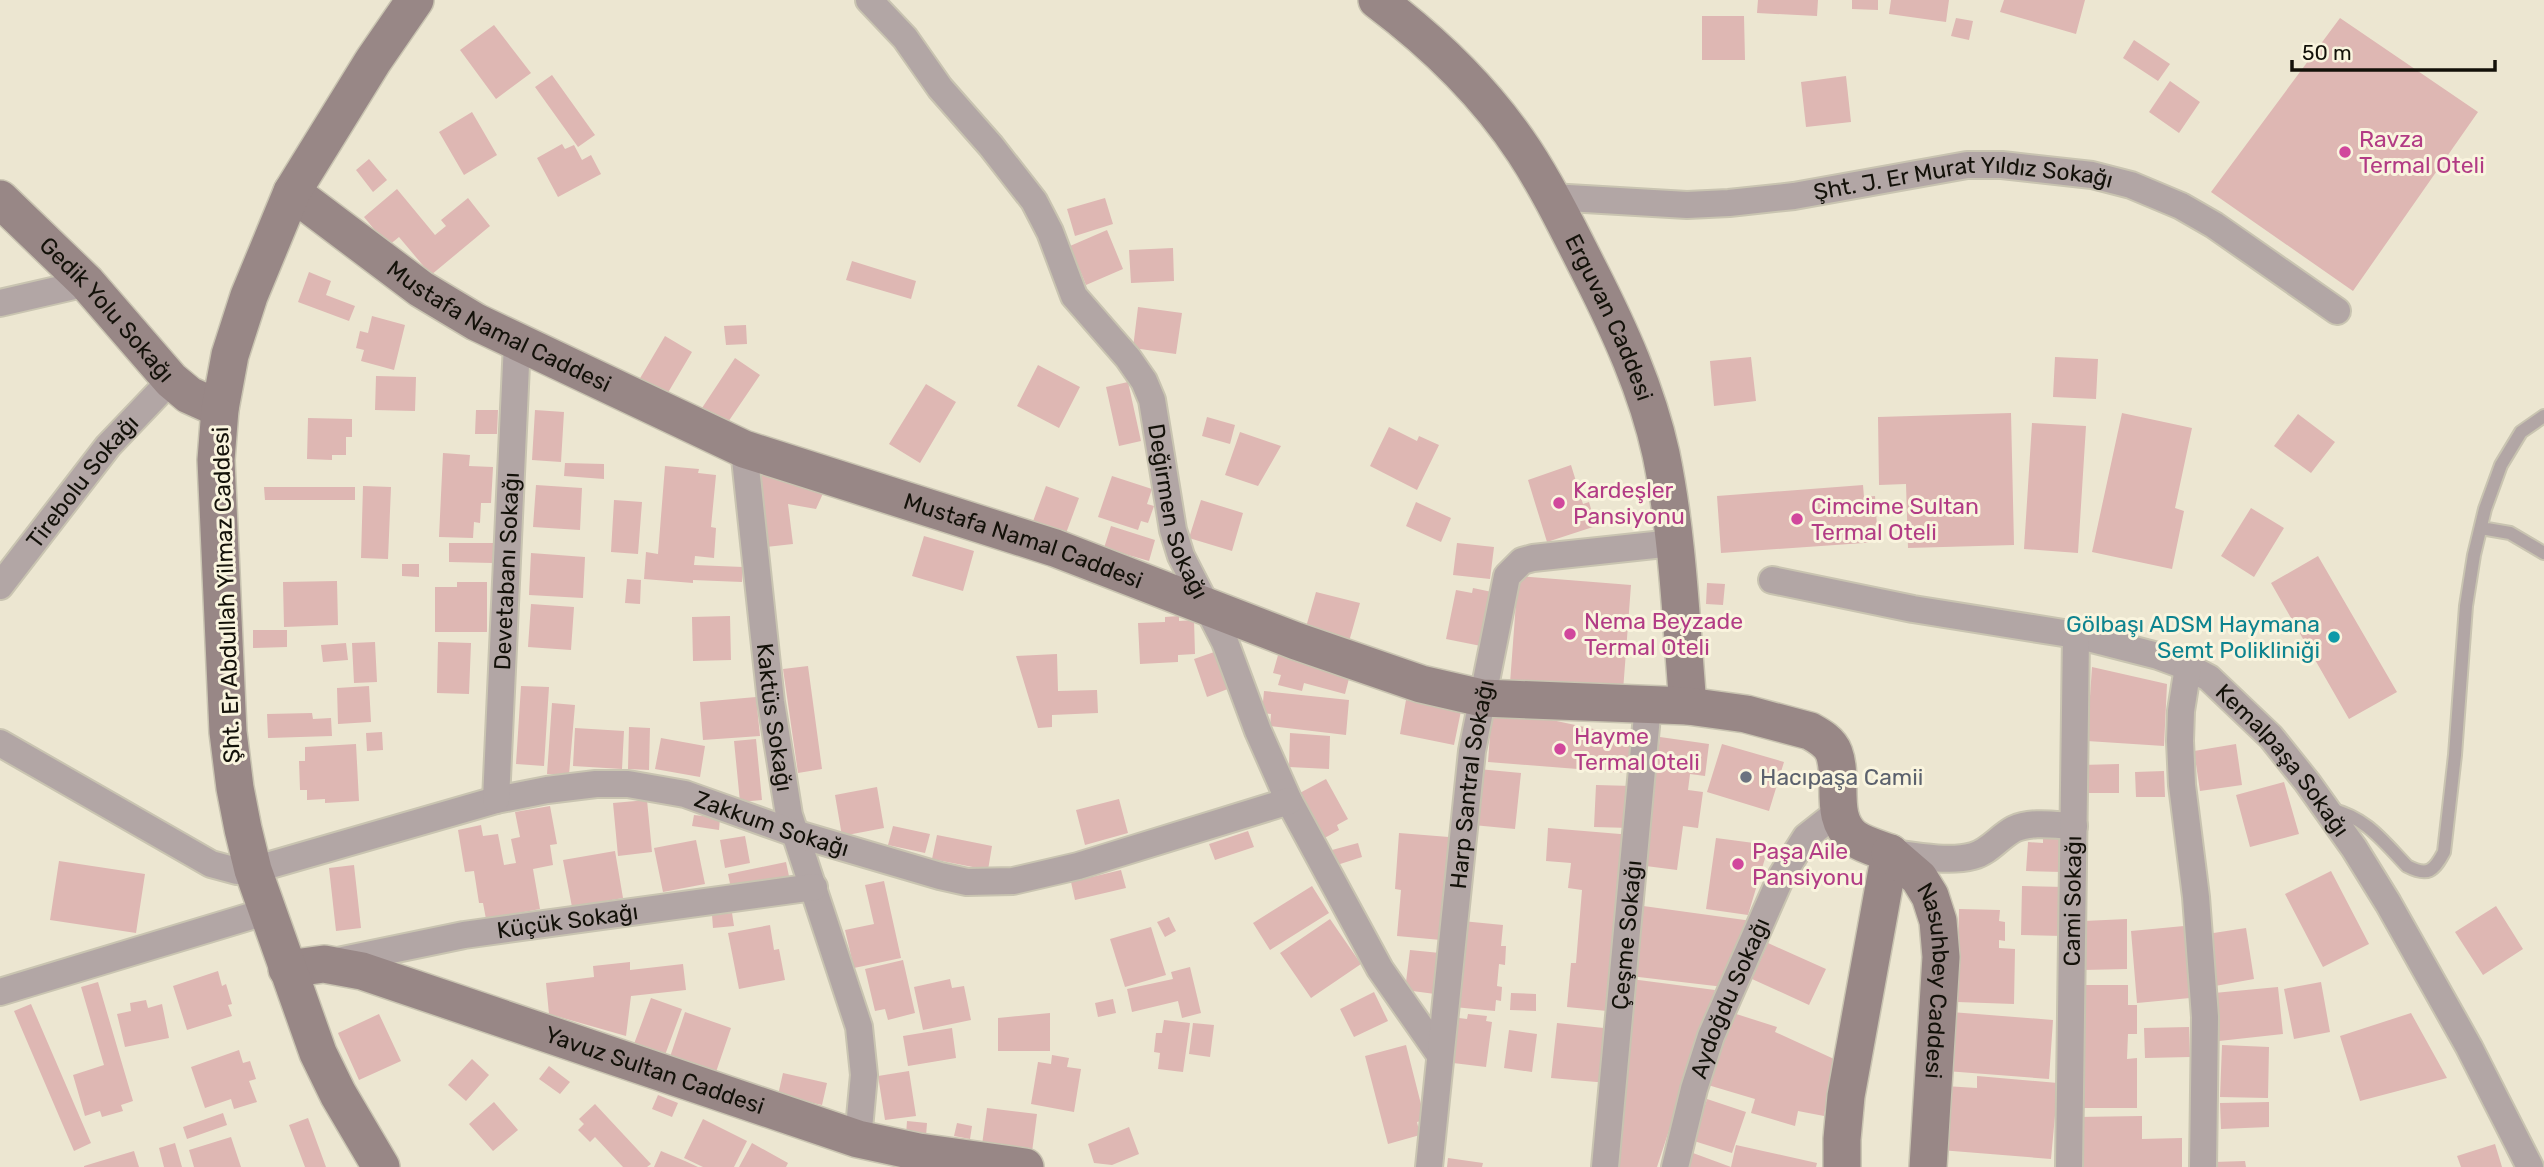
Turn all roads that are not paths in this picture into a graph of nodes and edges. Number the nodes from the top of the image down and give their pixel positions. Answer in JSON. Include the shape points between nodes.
{"nodes":[{"id":1,"x":415,"y":0,"type":"edge"},
{"id":2,"x":870,"y":0,"type":"edge"},
{"id":3,"x":1377,"y":0,"type":"edge"},
{"id":4,"x":292,"y":192,"type":"junction"},
{"id":5,"x":1551,"y":197,"type":"junction"},
{"id":6,"x":0,"y":199,"type":"edge"},
{"id":7,"x":87,"y":283,"type":"junction"},
{"id":8,"x":0,"y":303,"type":"edge"},
{"id":9,"x":2337,"y":311,"type":"dead end"},
{"id":10,"x":517,"y":343,"type":"junction"},
{"id":11,"x":171,"y":380,"type":"junction"},
{"id":12,"x":220,"y":409,"type":"junction"},
{"id":13,"x":2544,"y":416,"type":"edge"},
{"id":14,"x":744,"y":449,"type":"junction"},
{"id":15,"x":2481,"y":528,"type":"junction"},
{"id":16,"x":1673,"y":543,"type":"junction"},
{"id":17,"x":2544,"y":553,"type":"edge"},
{"id":18,"x":1772,"y":580,"type":"dead end"},
{"id":19,"x":0,"y":586,"type":"edge"},
{"id":20,"x":1209,"y":608,"type":"junction"},
{"id":21,"x":2076,"y":635,"type":"junction"},
{"id":22,"x":2188,"y":667,"type":"junction"},
{"id":23,"x":1482,"y":698,"type":"junction"},
{"id":24,"x":1648,"y":705,"type":"junction"},
{"id":25,"x":1688,"y":706,"type":"junction"},
{"id":26,"x":0,"y":743,"type":"edge"},
{"id":27,"x":496,"y":800,"type":"junction"},
{"id":28,"x":1289,"y":801,"type":"junction"},
{"id":29,"x":2326,"y":808,"type":"junction"},
{"id":30,"x":1839,"y":811,"type":"junction"},
{"id":31,"x":2074,"y":826,"type":"junction"},
{"id":32,"x":794,"y":833,"type":"junction"},
{"id":33,"x":1890,"y":853,"type":"junction"},
{"id":34,"x":254,"y":870,"type":"junction"},
{"id":35,"x":814,"y":887,"type":"junction"},
{"id":36,"x":268,"y":911,"type":"junction"},
{"id":37,"x":324,"y":964,"type":"junction"},
{"id":38,"x":287,"y":969,"type":"junction"},
{"id":39,"x":0,"y":992,"type":"edge"},
{"id":40,"x":1440,"y":1055,"type":"junction"},
{"id":41,"x":858,"y":1139,"type":"junction"},
{"id":42,"x":381,"y":1167,"type":"edge"},
{"id":43,"x":1025,"y":1167,"type":"edge"},
{"id":44,"x":1429,"y":1167,"type":"edge"},
{"id":45,"x":1605,"y":1167,"type":"edge"},
{"id":46,"x":1675,"y":1167,"type":"edge"},
{"id":47,"x":1842,"y":1167,"type":"edge"},
{"id":48,"x":1928,"y":1167,"type":"edge"},
{"id":49,"x":2069,"y":1167,"type":"edge"},
{"id":50,"x":2203,"y":1167,"type":"edge"},
{"id":51,"x":2530,"y":1167,"type":"edge"}],
"edges":[{"from":1,"to":4,"type":"street","name":"Şht. Er Abdullah Yilmaz Caddesi"},
{"from":2,"to":20,"type":"street","name":"Değirmen Sokağı","via":[[1034,201],[1074,296],[1144,381],[1154,410],[1173,530],[1191,578]]},
{"from":3,"to":5,"type":"street","name":"Erguvan Caddesi","via":[[1458,70],[1524,150]]},
{"from":4,"to":10,"type":"street","name":"Mustafa Namal Caddesi","via":[[421,289]]},
{"from":4,"to":12,"type":"street","name":"Şht. Er Abdullah Yilmaz Caddesi","via":[[249,296],[230,355]]},
{"from":5,"to":9,"type":"street","name":"Şht. J. Er Murat Yıldız Sokağı","via":[[1729,203],[1967,165],[2092,175],[2131,185],[2180,206]]},
{"from":5,"to":16,"type":"street","name":"Erguvan Caddesi","via":[[1629,353],[1660,450]]},
{"from":6,"to":7,"type":"street","name":"Gedik Yolu Sokağı"},
{"from":7,"to":8,"type":"street"},
{"from":7,"to":11,"type":"street","name":"Gedik Yolu Sokağı"},
{"from":10,"to":14,"type":"street","name":"Mustafa Namal Caddesi"},
{"from":10,"to":27,"type":"street","name":"Devetabanı Sokağı"},
{"from":11,"to":12,"type":"street","name":"Gedik Yolu Sokağı","via":[[189,396]]},
{"from":11,"to":19,"type":"street","name":"Tirebolu Sokağı","via":[[108,446]]},
{"from":12,"to":34,"type":"street","name":"Şht. Er Abdullah Yilmaz Caddesi","via":[[216,460],[229,732],[235,788]]},
{"from":13,"to":15,"type":"lane","via":[[2521,432],[2501,465]]},
{"from":14,"to":20,"type":"street","name":"Mustafa Namal Caddesi","via":[[1055,548]]},
{"from":14,"to":32,"type":"street","name":"Kaktüs Sokağı","via":[[771,702]]},
{"from":15,"to":17,"type":"lane","via":[[2510,533]]},
{"from":15,"to":29,"type":"lane","via":[[2466,606],[2447,831],[2438,863],[2423,873],[2407,866],[2367,824]]},
{"from":16,"to":23,"type":"street","name":"Harp Santral Sokağı","via":[[1522,561],[1507,576]]},
{"from":16,"to":25,"type":"street","name":"Erguvan Caddesi"},
{"from":18,"to":21,"type":"street","name":"Kemalpaşa Sokağı"},
{"from":20,"to":23,"type":"street","name":"Mustafa Namal Caddesi","via":[[1421,684]]},
{"from":20,"to":28,"type":"street","name":"Değirmen Sokağı"},
{"from":21,"to":22,"type":"street","name":"Kemalpaşa Sokağı"},
{"from":21,"to":31,"type":"street","name":"Cami Sokağı"},
{"from":22,"to":29,"type":"street","name":"Kemalpaşa Sokağı","via":[[2209,678],[2271,737]]},
{"from":22,"to":50,"type":"street","via":[[2180,741],[2205,1017]]},
{"from":23,"to":24,"type":"street","name":"Mustafa Namal Caddesi"},
{"from":23,"to":40,"type":"street","name":"Harp Santral Sokağı","via":[[1469,772]]},
{"from":24,"to":25,"type":"street","name":"Mustafa Namal Caddesi"},
{"from":24,"to":45,"type":"street","name":"Çeşme Sokağı"},
{"from":25,"to":30,"type":"street","name":"Mustafa Namal Caddesi","via":[[1746,714],[1810,731],[1835,755]]},
{"from":26,"to":34,"type":"street","via":[[211,864]]},
{"from":27,"to":32,"type":"street","name":"Zakkum Sokağı","via":[[596,784],[628,784],[709,801]]},
{"from":27,"to":34,"type":"street","name":"Zakkum Sokağı"},
{"from":28,"to":32,"type":"street","name":"Zakkum Sokağı","via":[[1091,862],[1002,882],[940,876]]},
{"from":28,"to":40,"type":"street","name":"Değirmen Sokağı","via":[[1380,969]]},
{"from":29,"to":51,"type":"street","name":"Kemalpaşa Sokağı","via":[[2401,927]]},
{"from":30,"to":33,"type":"street","name":"Nasuhbey Caddesi","via":[[1855,838]]},
{"from":30,"to":46,"type":"street","name":"Aydoğdu Sokağı","via":[[1805,837],[1782,875],[1712,1036]]},
{"from":31,"to":33,"type":"street","via":[[2016,828],[1973,856]]},
{"from":31,"to":49,"type":"street","name":"Cami Sokağı"},
{"from":32,"to":35,"type":"street","name":"Kaktüs Sokağı"},
{"from":33,"to":47,"type":"street","via":[[1846,1096]]},
{"from":33,"to":48,"type":"street","name":"Nasuhbey Caddesi","via":[[1919,878],[1938,921],[1941,957]]},
{"from":34,"to":36,"type":"street","name":"Şht. Er Abdullah Yilmaz Caddesi"},
{"from":35,"to":37,"type":"street","name":"Küçük Sokağı","via":[[464,935]]},
{"from":35,"to":41,"type":"street","name":"Kaktüs Sokağı","via":[[859,1027],[864,1075]]},
{"from":36,"to":38,"type":"street","name":"Şht. Er Abdullah Yilmaz Caddesi"},
{"from":36,"to":39,"type":"street"},
{"from":37,"to":38,"type":"street","name":"Yavuz Sultan Caddesi"},
{"from":37,"to":41,"type":"street","name":"Yavuz Sultan Caddesi","via":[[395,981]]},
{"from":38,"to":42,"type":"street","name":"Şht. Er Abdullah Yilmaz Caddesi","via":[[318,1053]]},
{"from":40,"to":44,"type":"street","name":"Harp Santral Sokağı"},
{"from":41,"to":43,"type":"street","name":"Yavuz Sultan Caddesi"}]}
